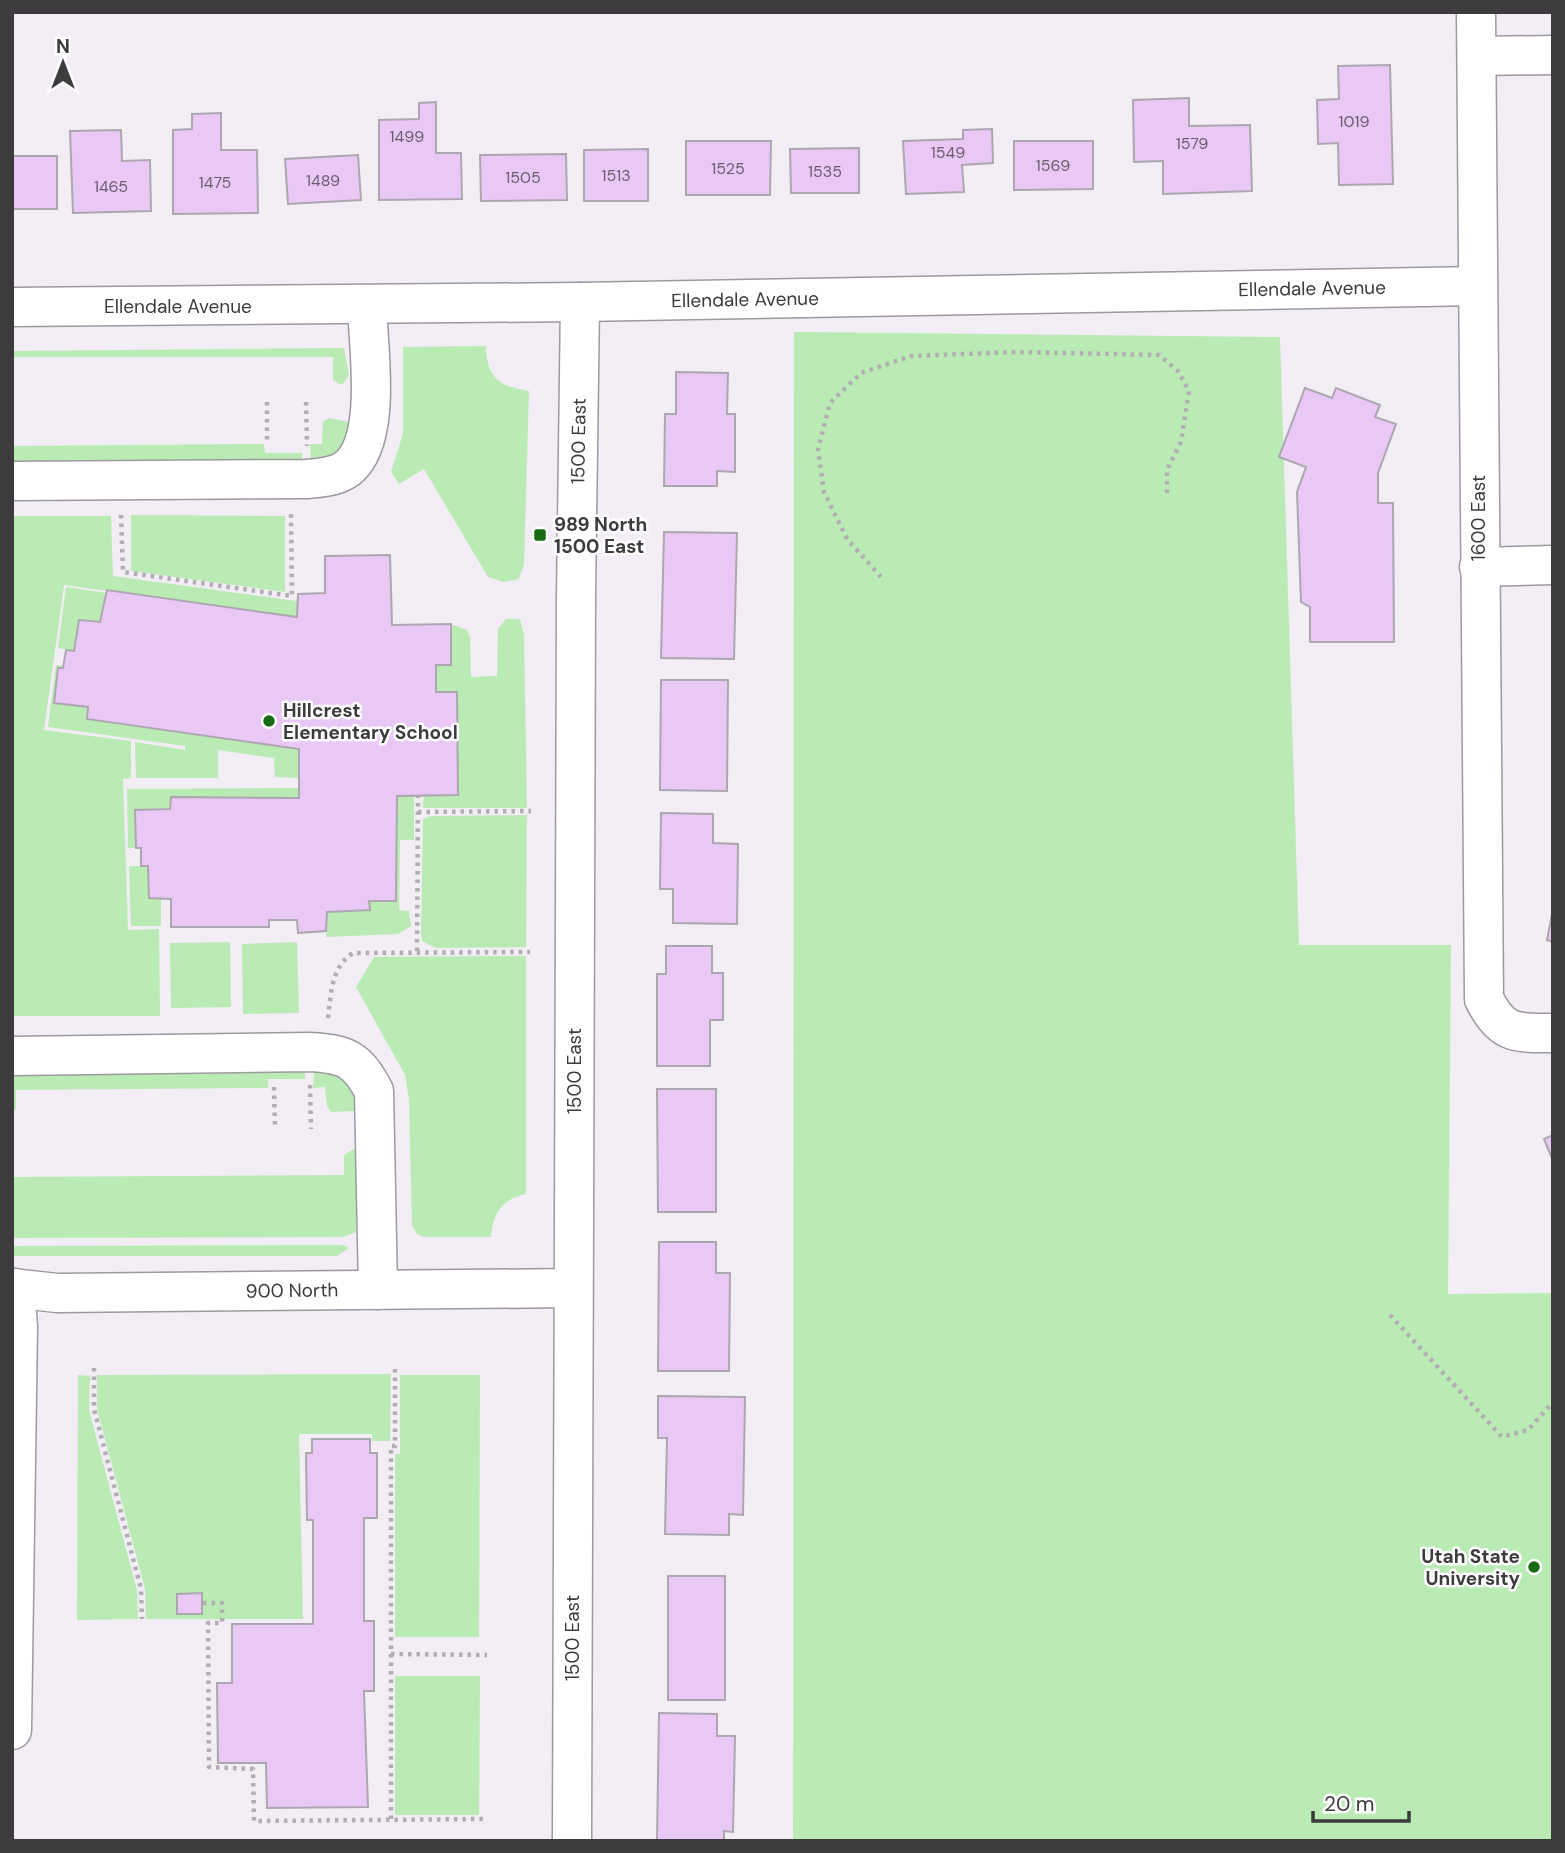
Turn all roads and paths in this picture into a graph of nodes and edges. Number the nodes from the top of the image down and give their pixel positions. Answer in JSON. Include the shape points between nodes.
{"nodes":[{"id":1,"x":1476,"y":12,"type":"edge"},
{"id":2,"x":1553,"y":55,"type":"edge"},
{"id":3,"x":1476,"y":56,"type":"junction"},
{"id":4,"x":1478,"y":286,"type":"junction"},
{"id":5,"x":580,"y":302,"type":"junction"},
{"id":6,"x":367,"y":305,"type":"junction"},
{"id":7,"x":12,"y":307,"type":"edge"},
{"id":8,"x":267,"y":402,"type":"dead end"},
{"id":9,"x":306,"y":402,"type":"dead end"},
{"id":10,"x":267,"y":449,"type":"dead end"},
{"id":11,"x":307,"y":449,"type":"dead end"},
{"id":12,"x":12,"y":481,"type":"edge"},
{"id":13,"x":1167,"y":496,"type":"dead end"},
{"id":14,"x":291,"y":507,"type":"dead end"},
{"id":15,"x":121,"y":508,"type":"dead end"},
{"id":16,"x":1553,"y":565,"type":"edge"},
{"id":17,"x":1479,"y":566,"type":"junction"},
{"id":18,"x":881,"y":577,"type":"dead end"},
{"id":19,"x":418,"y":796,"type":"dead end"},
{"id":20,"x":531,"y":811,"type":"dead end"},
{"id":21,"x":418,"y":812,"type":"junction"},
{"id":22,"x":417,"y":951,"type":"junction"},
{"id":23,"x":530,"y":952,"type":"dead end"},
{"id":24,"x":327,"y":1025,"type":"dead end"},
{"id":25,"x":1553,"y":1033,"type":"edge"},
{"id":26,"x":12,"y":1056,"type":"edge"},
{"id":27,"x":274,"y":1084,"type":"dead end"},
{"id":28,"x":310,"y":1084,"type":"dead end"},
{"id":29,"x":275,"y":1129,"type":"dead end"},
{"id":30,"x":312,"y":1129,"type":"dead end"},
{"id":31,"x":13,"y":1288,"type":"edge"},
{"id":32,"x":573,"y":1289,"type":"junction"},
{"id":33,"x":378,"y":1290,"type":"junction"},
{"id":34,"x":1390,"y":1315,"type":"dead end"},
{"id":35,"x":94,"y":1368,"type":"dead end"},
{"id":36,"x":395,"y":1368,"type":"dead end"},
{"id":37,"x":1553,"y":1402,"type":"edge"},
{"id":38,"x":203,"y":1603,"type":"dead end"},
{"id":39,"x":142,"y":1619,"type":"dead end"},
{"id":40,"x":391,"y":1654,"type":"junction"},
{"id":41,"x":487,"y":1655,"type":"dead end"},
{"id":42,"x":12,"y":1730,"type":"edge"},
{"id":43,"x":391,"y":1819,"type":"junction"},
{"id":44,"x":484,"y":1819,"type":"dead end"},
{"id":45,"x":572,"y":1841,"type":"edge"}],
"edges":[{"from":1,"to":3,"type":"street","name":"1600 East"},
{"from":2,"to":3,"type":"street"},
{"from":3,"to":4,"type":"street","name":"1600 East"},
{"from":4,"to":5,"type":"street","name":"Ellendale Avenue"},
{"from":4,"to":17,"type":"street","name":"1600 East"},
{"from":5,"to":6,"type":"street","name":"Ellendale Avenue"},
{"from":5,"to":32,"type":"street","name":"1500 East"},
{"from":6,"to":7,"type":"street","name":"Ellendale Avenue"},
{"from":6,"to":12,"type":"street","via":[[370,424],[358,455],[336,474],[306,479]]},
{"from":8,"to":10,"type":"path"},
{"from":9,"to":11,"type":"path"},
{"from":13,"to":18,"type":"path","via":[[1167,470],[1181,442],[1189,391],[1178,370],[1159,355],[1016,352],[911,356],[861,373],[830,403],[818,449],[824,492],[847,539]]},
{"from":14,"to":15,"type":"path","via":[[292,596],[122,572]]},
{"from":16,"to":17,"type":"street"},
{"from":17,"to":25,"type":"street","name":"1600 East","via":[[1484,999],[1495,1021],[1520,1033]]},
{"from":19,"to":21,"type":"path"},
{"from":20,"to":21,"type":"path"},
{"from":21,"to":22,"type":"path"},
{"from":22,"to":23,"type":"path"},
{"from":22,"to":24,"type":"path","via":[[353,953],[343,959],[333,980]]},
{"from":26,"to":33,"type":"street","via":[[310,1052],[351,1059],[374,1091]]},
{"from":27,"to":29,"type":"path"},
{"from":28,"to":30,"type":"path"},
{"from":31,"to":33,"type":"street","name":"900 North","via":[[57,1293]]},
{"from":31,"to":42,"type":"street","via":[[18,1327]]},
{"from":32,"to":33,"type":"street","name":"900 North"},
{"from":32,"to":45,"type":"street","name":"1500 East"},
{"from":34,"to":37,"type":"path","via":[[1502,1437],[1528,1430]]},
{"from":35,"to":39,"type":"path","via":[[94,1409],[141,1589]]},
{"from":36,"to":40,"type":"path"},
{"from":38,"to":43,"type":"path","via":[[222,1603],[222,1623],[208,1623],[209,1767],[253,1769],[254,1821]]},
{"from":40,"to":41,"type":"path"},
{"from":40,"to":43,"type":"path"},
{"from":43,"to":44,"type":"path"}]}
